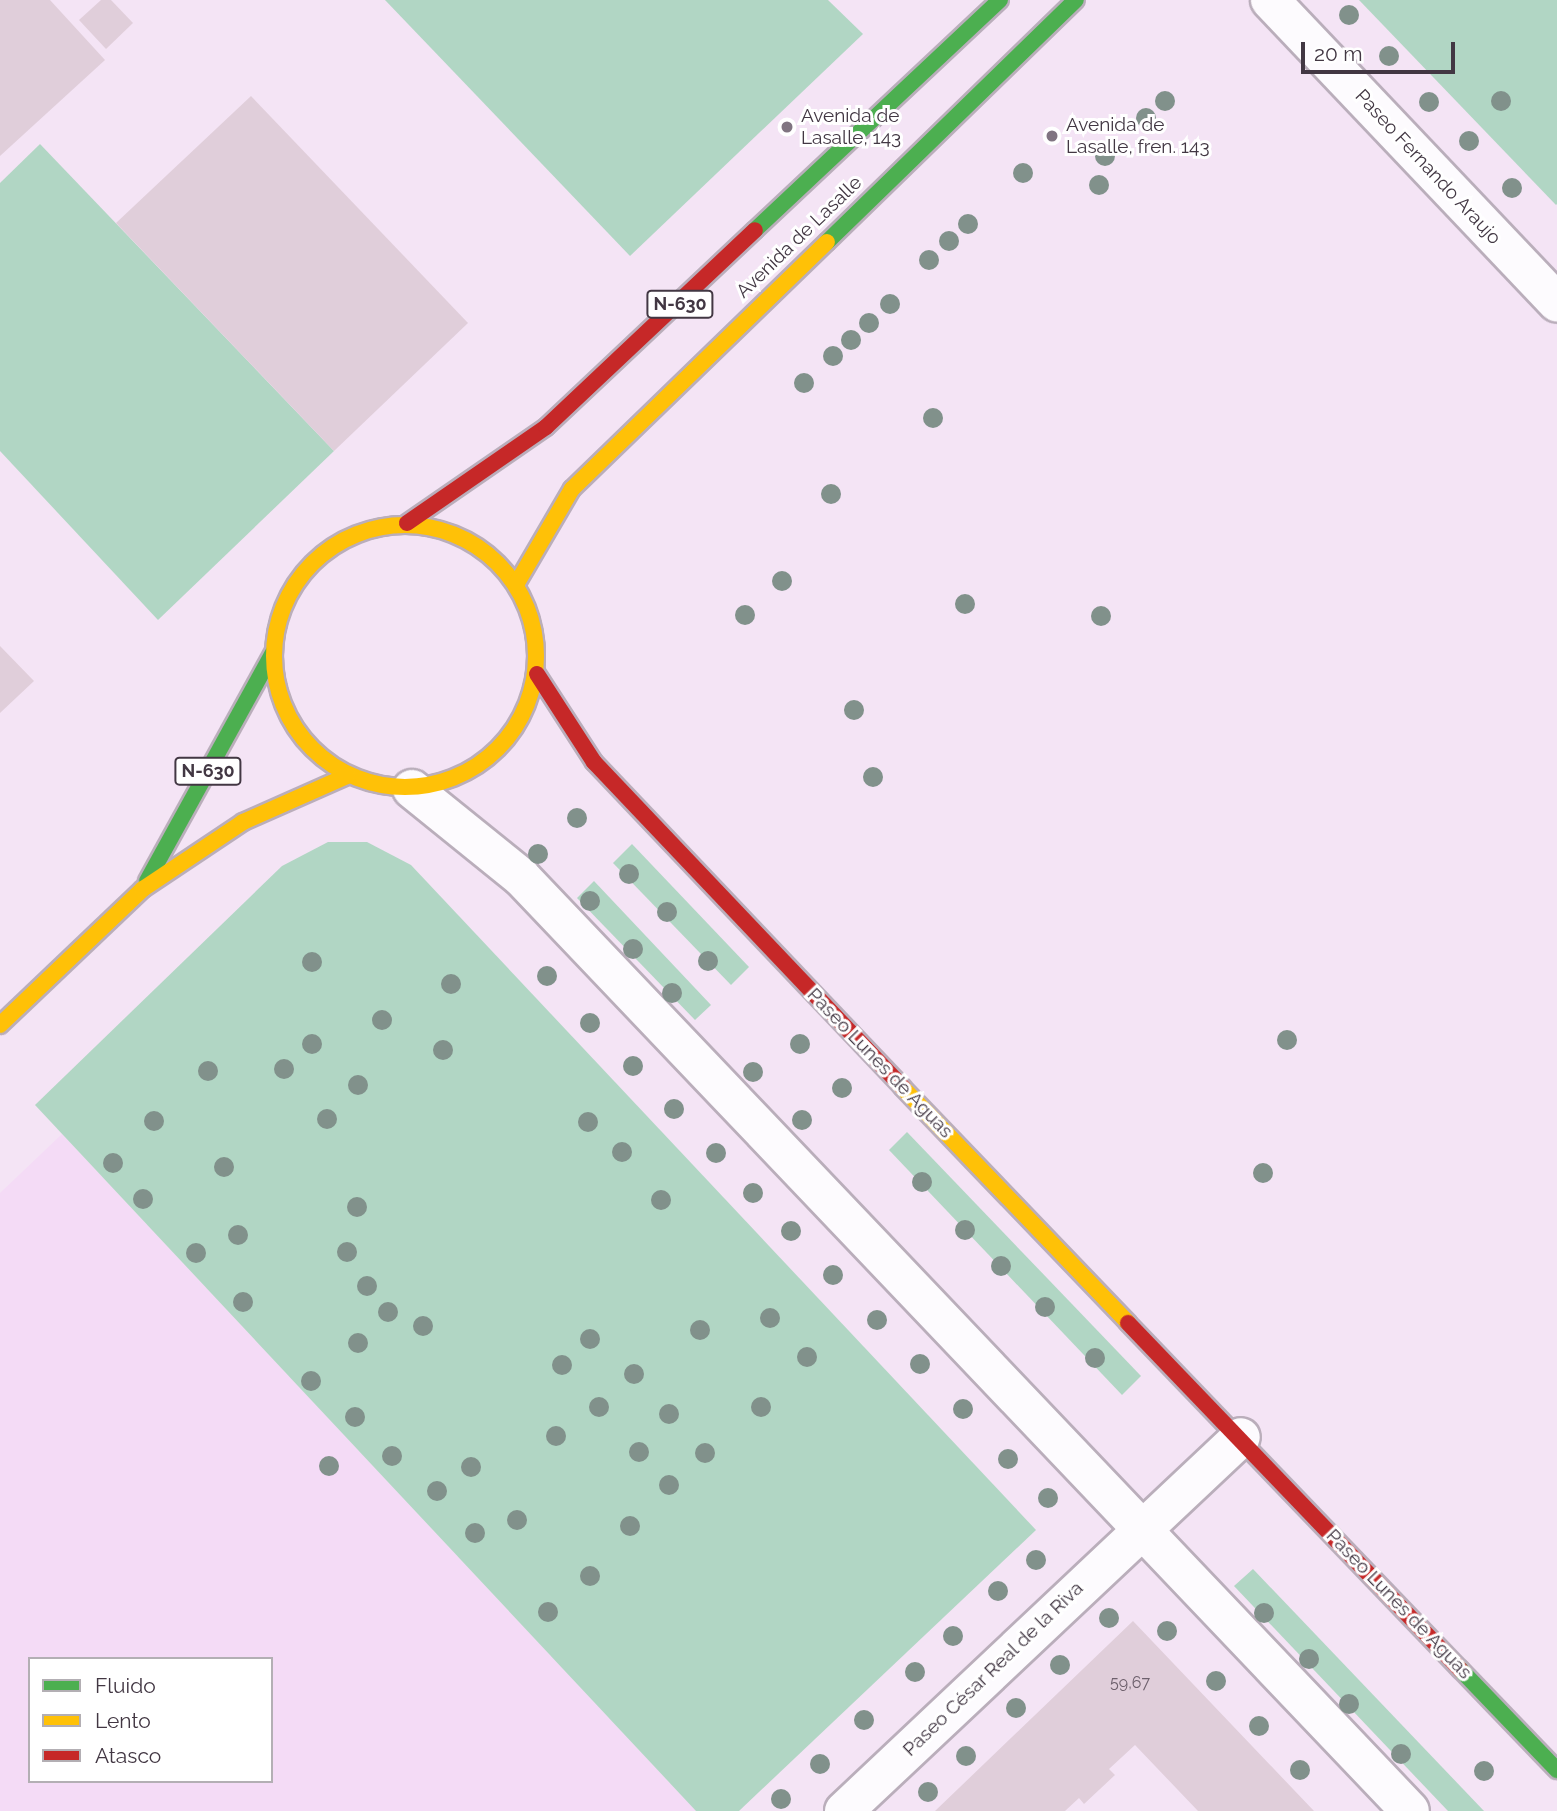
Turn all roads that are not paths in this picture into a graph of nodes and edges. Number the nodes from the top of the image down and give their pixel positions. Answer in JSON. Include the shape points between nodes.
{"nodes":[{"id":1,"x":1000,"y":0,"type":"edge"},
{"id":2,"x":1076,"y":0,"type":"edge"},
{"id":3,"x":1270,"y":0,"type":"edge"},
{"id":4,"x":1556,"y":299,"type":"edge"},
{"id":5,"x":407,"y":523,"type":"junction"},
{"id":6,"x":517,"y":583,"type":"junction"},
{"id":7,"x":273,"y":653,"type":"junction"},
{"id":8,"x":537,"y":674,"type":"junction"},
{"id":9,"x":347,"y":776,"type":"junction"},
{"id":10,"x":412,"y":789,"type":"junction"},
{"id":11,"x":143,"y":889,"type":"junction"},
{"id":12,"x":0,"y":1025,"type":"edge"},
{"id":13,"x":1241,"y":1437,"type":"junction"},
{"id":14,"x":1142,"y":1527,"type":"junction"},
{"id":15,"x":1557,"y":1770,"type":"edge"},
{"id":16,"x":844,"y":1811,"type":"edge"},
{"id":17,"x":1410,"y":1811,"type":"edge"}],
"edges":[{"from":1,"to":5,"type":"main road","name":"Avenida de Lasalle","number":"N-630","via":[[546,427]]},
{"from":2,"to":6,"type":"main road","name":"Avenida de Lasalle","number":"N-630","via":[[572,489]]},
{"from":3,"to":4,"type":"street","name":"Paseo Fernando Araujo"},
{"from":5,"to":6,"type":"main road","number":"N-630","via":[[470,540]]},
{"from":5,"to":7,"type":"main road","number":"N-630","via":[[367,530],[330,547],[300,576],[280,612]]},
{"from":6,"to":8,"type":"main road","number":"N-630","via":[[538,643]]},
{"from":7,"to":9,"type":"main road","number":"N-630","via":[[280,702],[307,745]]},
{"from":7,"to":11,"type":"main road","number":"N-630"},
{"from":8,"to":10,"type":"main road","number":"N-630","via":[[516,731],[470,772]]},
{"from":8,"to":13,"type":"main road","name":"Paseo Lunes de Aguas","via":[[594,762],[641,815]]},
{"from":9,"to":10,"type":"main road","number":"N-630","via":[[379,787]]},
{"from":9,"to":11,"type":"main road","number":"N-630","via":[[243,822]]},
{"from":10,"to":14,"type":"street","via":[[521,877]]},
{"from":11,"to":12,"type":"main road","number":"N-630"},
{"from":13,"to":14,"type":"street"},
{"from":13,"to":15,"type":"main road","name":"Paseo Lunes de Aguas"},
{"from":14,"to":16,"type":"street","name":"Paseo César Real de la Riva"},
{"from":14,"to":17,"type":"street"}]}
